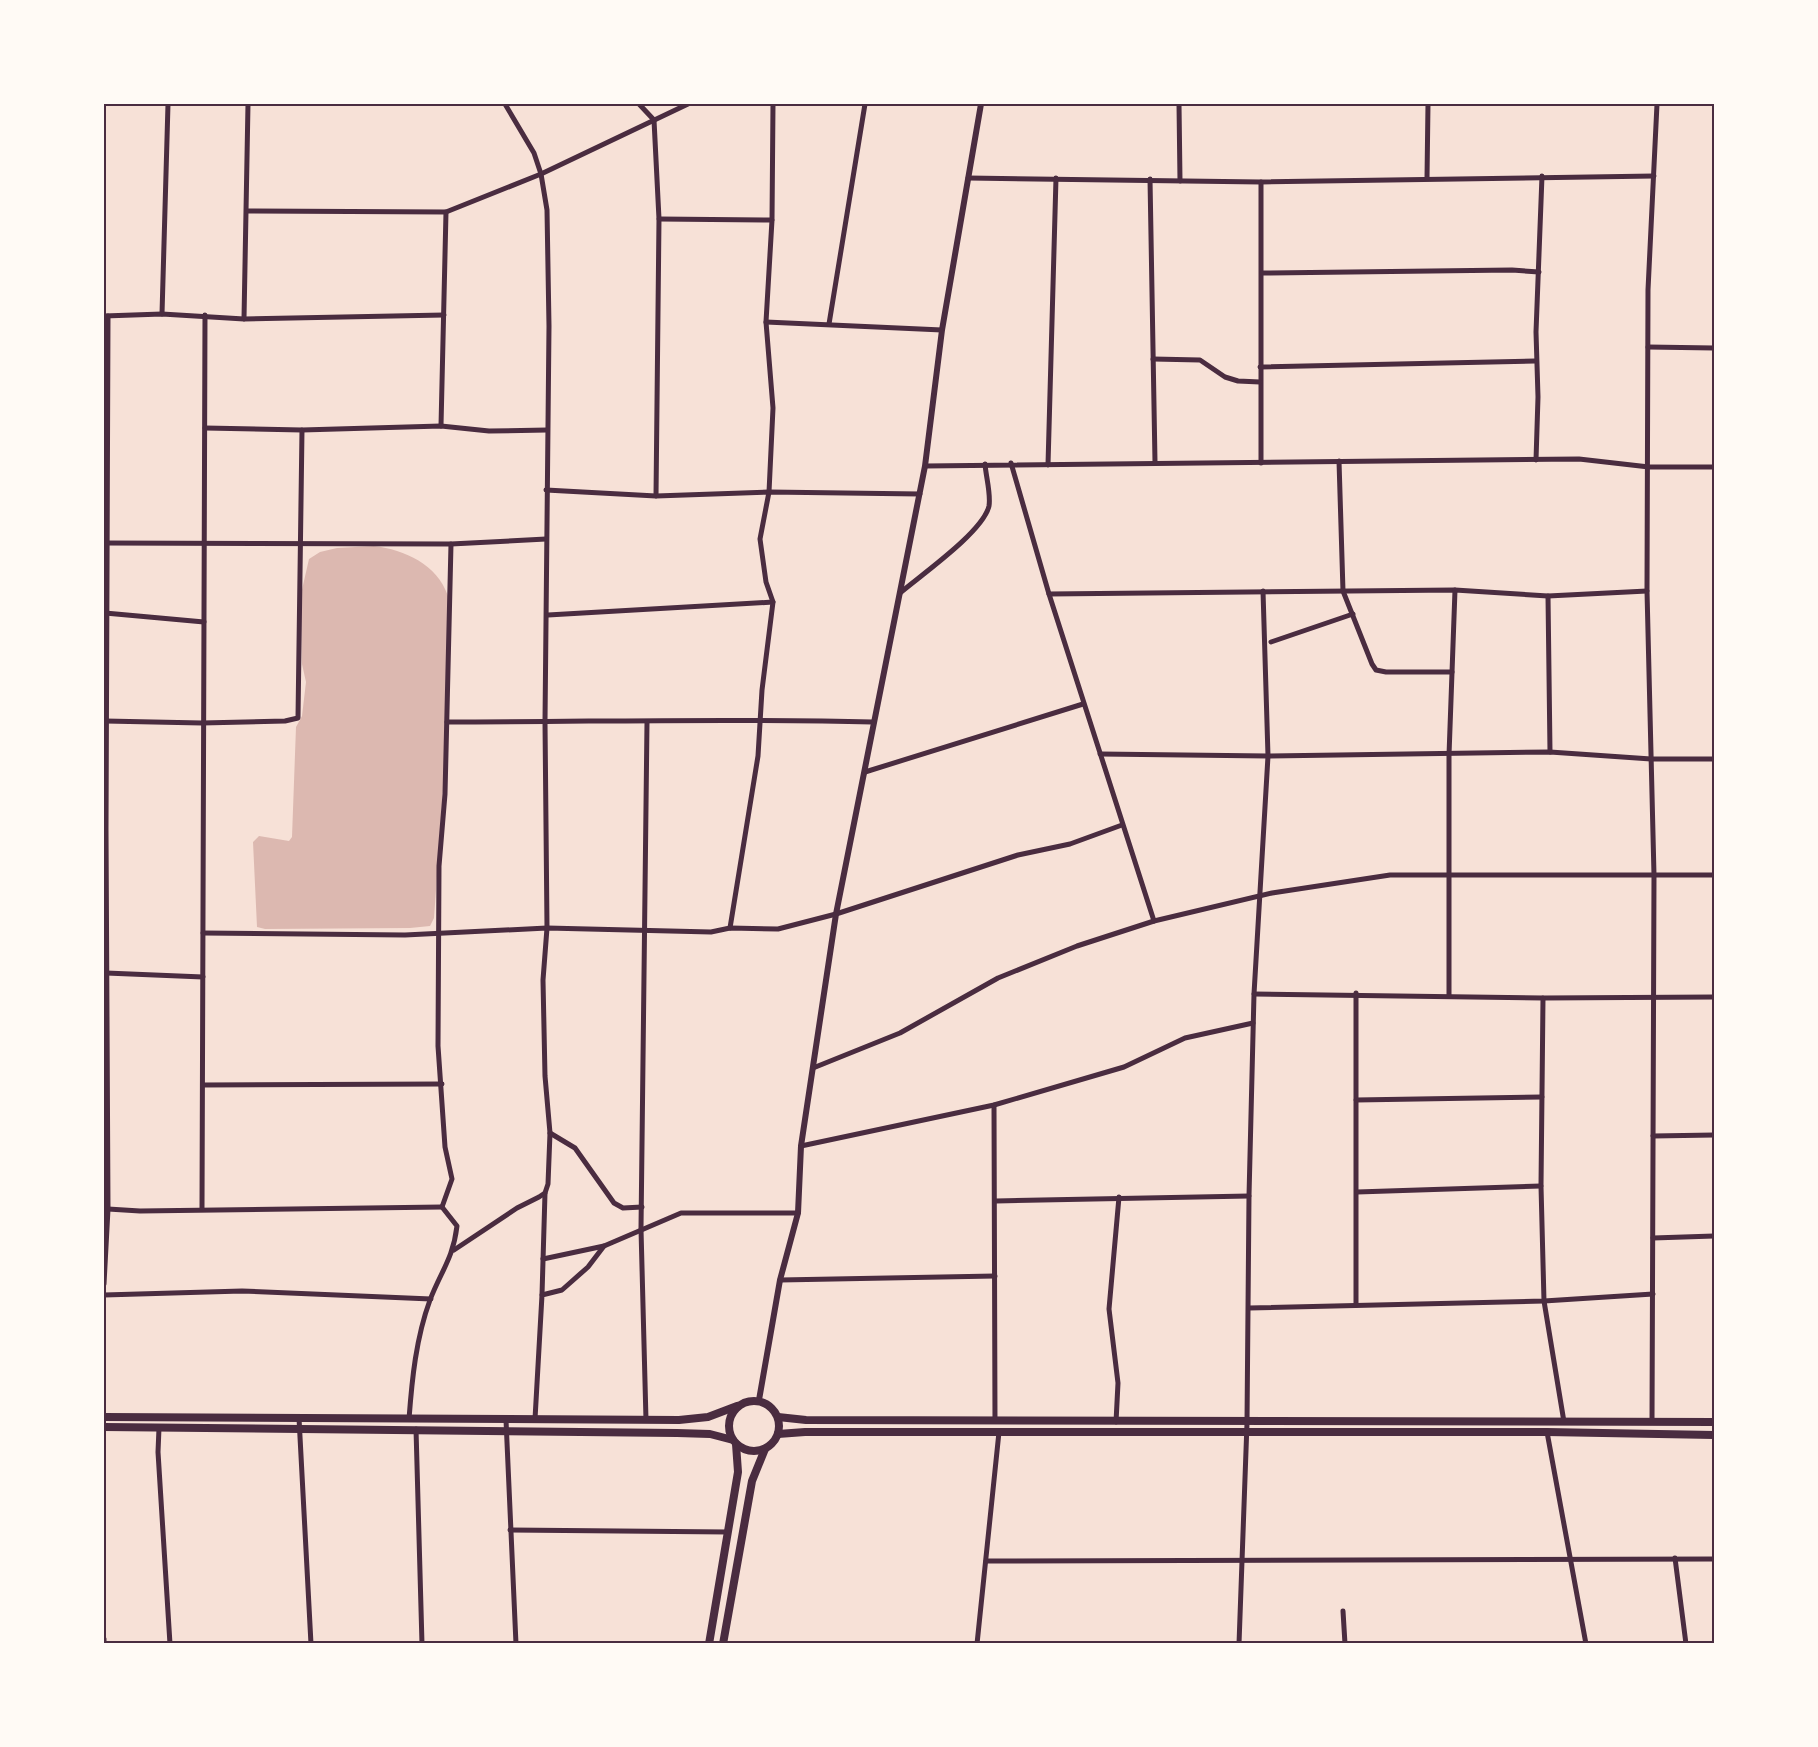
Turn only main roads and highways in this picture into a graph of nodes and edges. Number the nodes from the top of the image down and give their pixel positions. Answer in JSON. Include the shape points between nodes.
{"nodes":[{"id":1,"x":737,"y":1407,"type":"junction"},
{"id":2,"x":104,"y":1417,"type":"edge"},
{"id":3,"x":778,"y":1417,"type":"junction"},
{"id":4,"x":1714,"y":1422,"type":"edge"},
{"id":5,"x":104,"y":1427,"type":"edge"},
{"id":6,"x":1247,"y":1427,"type":"junction"},
{"id":7,"x":778,"y":1434,"type":"junction"},
{"id":8,"x":1714,"y":1435,"type":"edge"},
{"id":9,"x":734,"y":1442,"type":"junction"},
{"id":10,"x":765,"y":1449,"type":"junction"},
{"id":11,"x":709,"y":1644,"type":"edge"},
{"id":12,"x":723,"y":1644,"type":"edge"}],
"edges":[{"from":1,"to":2,"type":"main road","via":[[708,1417],[646,1420]]},
{"from":1,"to":3,"type":"highway","via":[[759,1400],[767,1403]]},
{"from":1,"to":9,"type":"highway","via":[[729,1419]]},
{"from":3,"to":6,"type":"highway"},
{"from":3,"to":7,"type":"highway"},
{"from":4,"to":6,"type":"highway"},
{"from":5,"to":9,"type":"main road","via":[[693,1433],[723,1436]]},
{"from":6,"to":7,"type":"highway"},
{"from":6,"to":8,"type":"highway"},
{"from":7,"to":10,"type":"highway"},
{"from":9,"to":10,"type":"highway","via":[[750,1451]]},
{"from":9,"to":11,"type":"highway","via":[[738,1472]]},
{"from":10,"to":12,"type":"highway","via":[[752,1481]]}]}
